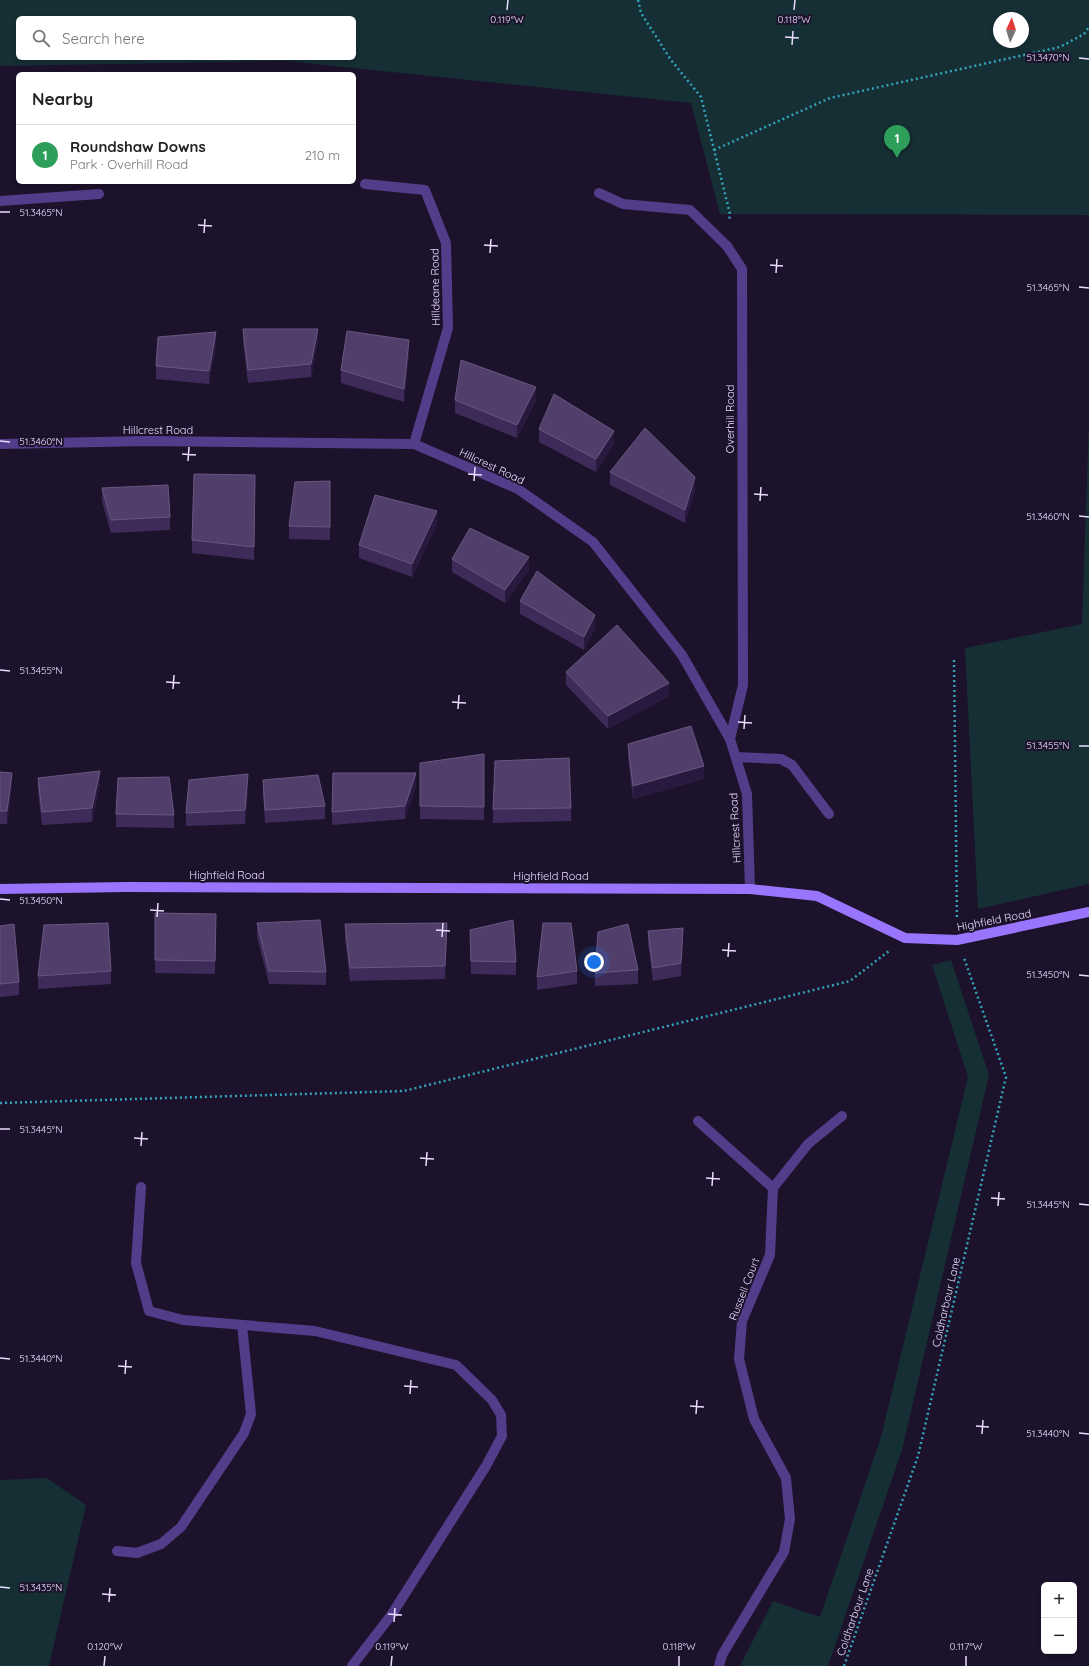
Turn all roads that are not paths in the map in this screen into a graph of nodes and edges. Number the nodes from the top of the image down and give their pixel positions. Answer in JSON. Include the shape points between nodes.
{"nodes":[{"id":1,"x":365,"y":184,"type":"dead end"},
{"id":2,"x":599,"y":192,"type":"dead end"},
{"id":3,"x":99,"y":194,"type":"dead end"},
{"id":4,"x":0,"y":201,"type":"edge"},
{"id":5,"x":0,"y":444,"type":"edge"},
{"id":6,"x":414,"y":444,"type":"junction"},
{"id":7,"x":730,"y":739,"type":"junction"},
{"id":8,"x":736,"y":757,"type":"junction"},
{"id":9,"x":829,"y":814,"type":"dead end"},
{"id":10,"x":0,"y":889,"type":"edge"},
{"id":11,"x":750,"y":889,"type":"junction"},
{"id":12,"x":1089,"y":912,"type":"edge"},
{"id":13,"x":842,"y":1116,"type":"dead end"},
{"id":14,"x":698,"y":1121,"type":"dead end"},
{"id":15,"x":141,"y":1187,"type":"dead end"},
{"id":16,"x":773,"y":1188,"type":"junction"},
{"id":17,"x":242,"y":1325,"type":"junction"},
{"id":18,"x":117,"y":1550,"type":"dead end"},
{"id":19,"x":352,"y":1666,"type":"edge"},
{"id":20,"x":719,"y":1666,"type":"edge"}],
"edges":[{"from":1,"to":6,"type":"street","name":"Hilldeane Road","via":[[425,190],[446,243],[448,328]]},
{"from":2,"to":7,"type":"street","name":"Overhill Road","via":[[623,204],[690,210],[727,246],[742,268],[743,685]]},
{"from":3,"to":4,"type":"street"},
{"from":5,"to":6,"type":"street","name":"Hillcrest Road","via":[[147,441]]},
{"from":6,"to":7,"type":"street","name":"Hillcrest Road","via":[[518,490],[593,542],[682,655]]},
{"from":7,"to":8,"type":"street","name":"Hillcrest Road"},
{"from":8,"to":9,"type":"street","via":[[781,759],[792,765]]},
{"from":8,"to":11,"type":"street","name":"Hillcrest Road","via":[[747,794]]},
{"from":10,"to":11,"type":"street","name":"Highfield Road"},
{"from":11,"to":12,"type":"street","name":"Highfield Road","via":[[817,896],[905,938],[957,940]]},
{"from":13,"to":16,"type":"street","via":[[808,1144]]},
{"from":14,"to":16,"type":"street"},
{"from":15,"to":17,"type":"street","via":[[136,1263],[149,1311],[183,1320]]},
{"from":16,"to":20,"type":"street","name":"Russell Court","via":[[770,1256],[742,1321],[739,1359],[754,1419],[786,1478],[790,1519],[784,1552],[722,1655]]},
{"from":17,"to":18,"type":"street","via":[[251,1414],[244,1433],[181,1528],[161,1544],[137,1553]]},
{"from":17,"to":19,"type":"street","via":[[315,1331],[456,1365],[492,1400],[501,1415],[502,1436],[486,1466],[392,1614]]}]}
